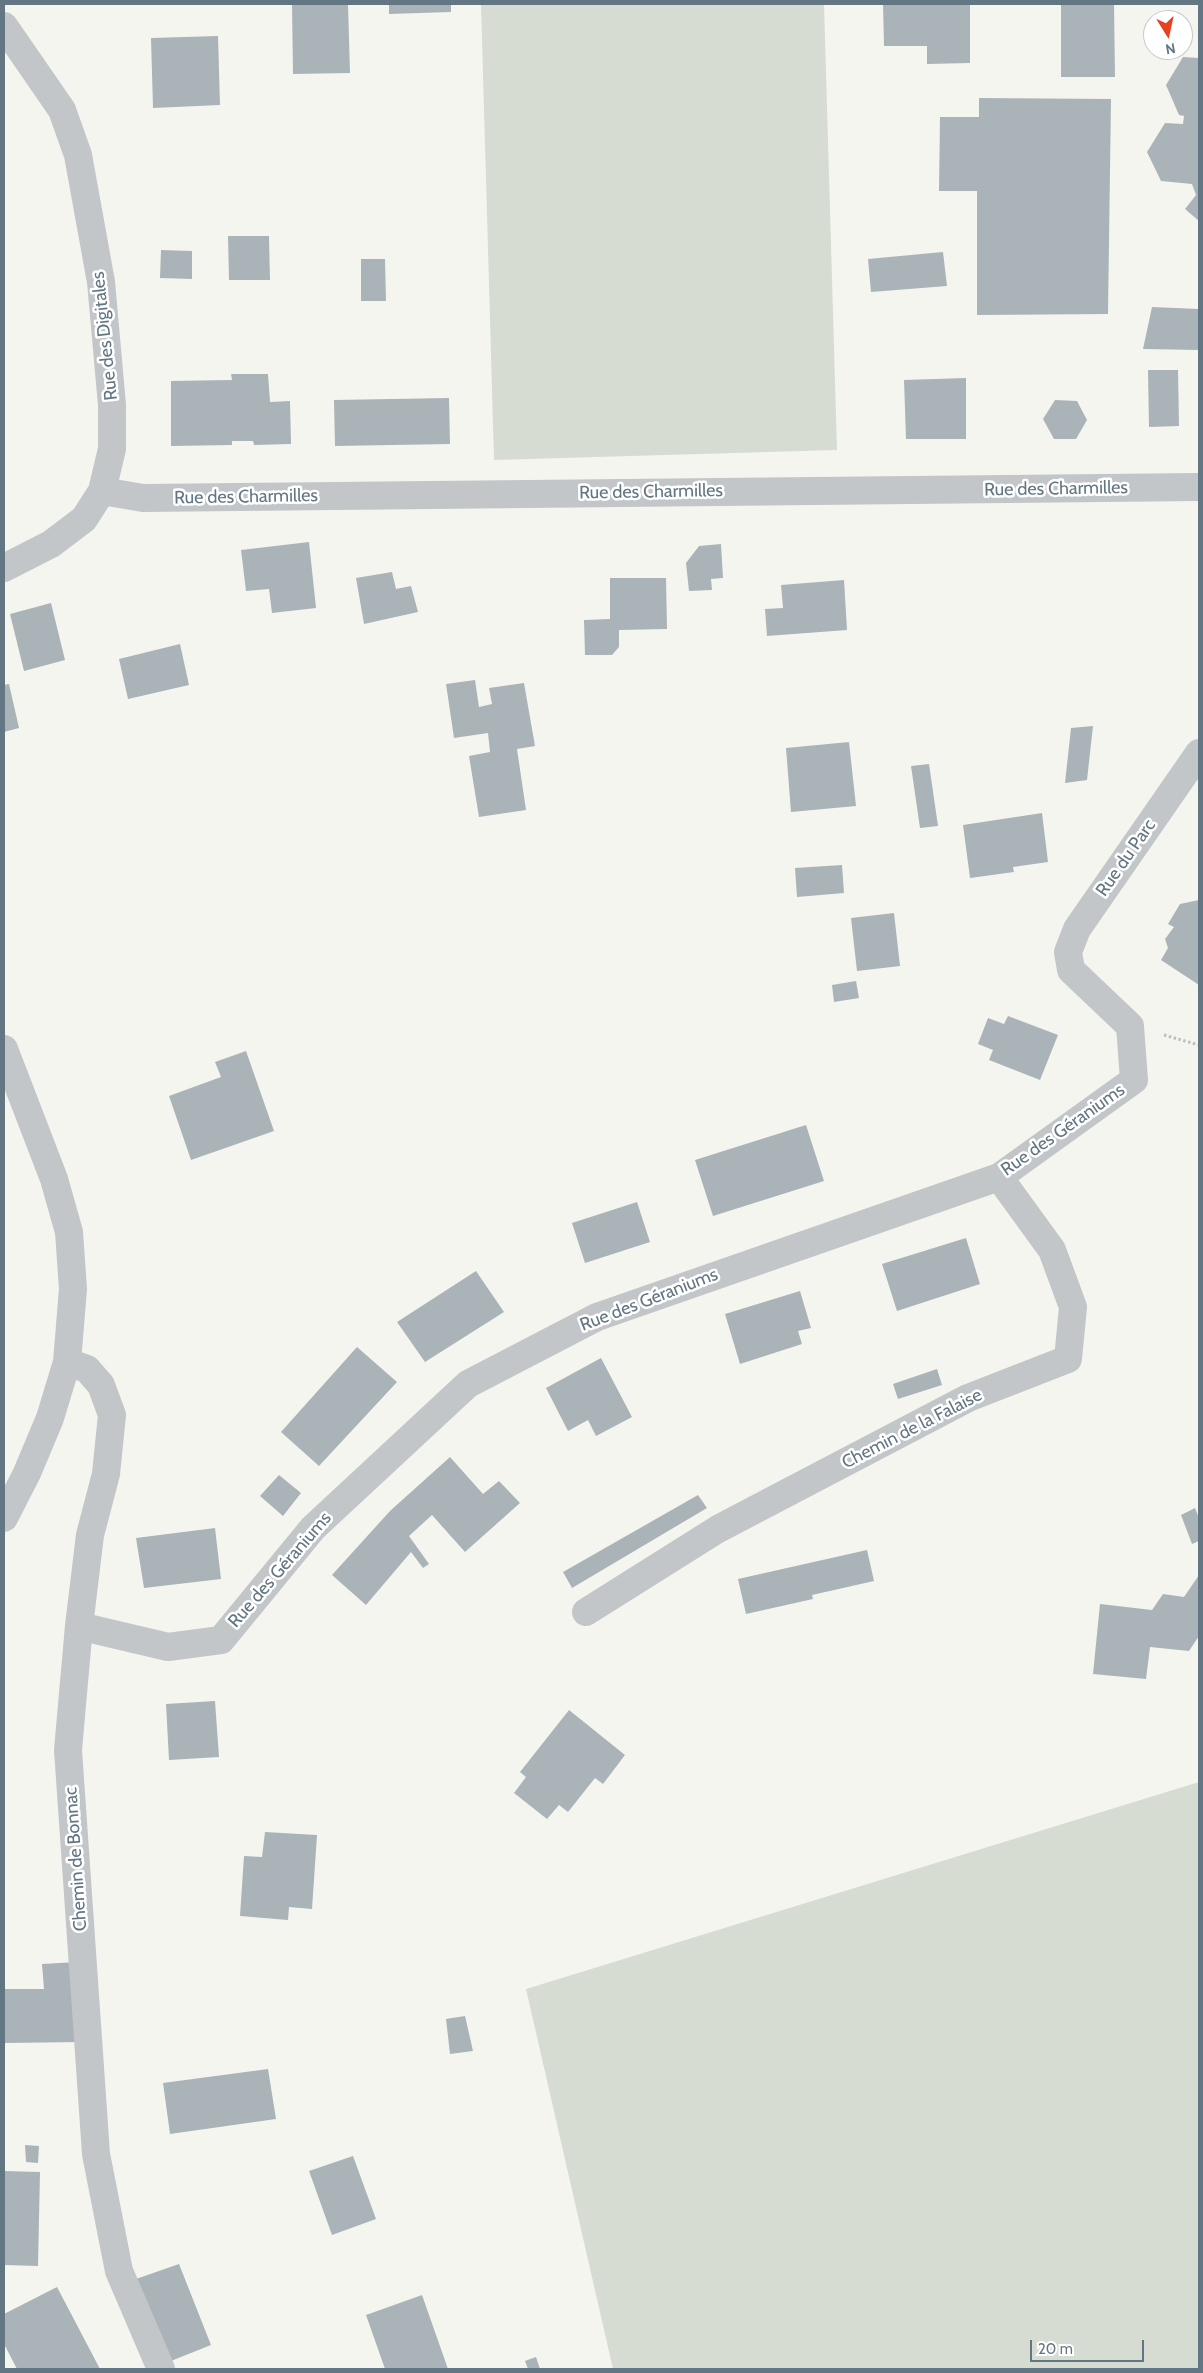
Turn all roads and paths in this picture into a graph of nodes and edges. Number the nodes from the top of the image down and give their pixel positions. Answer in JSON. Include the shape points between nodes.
{"nodes":[{"id":1,"x":4,"y":26,"type":"edge"},
{"id":2,"x":4,"y":43,"type":"edge"},
{"id":3,"x":33,"y":66,"type":"junction"},
{"id":4,"x":1199,"y":487,"type":"edge"},
{"id":5,"x":102,"y":491,"type":"junction"},
{"id":6,"x":4,"y":568,"type":"edge"},
{"id":7,"x":1199,"y":753,"type":"edge"},
{"id":8,"x":1071,"y":970,"type":"joint"},
{"id":9,"x":4,"y":1049,"type":"edge"},
{"id":10,"x":998,"y":1177,"type":"junction"},
{"id":11,"x":67,"y":1362,"type":"junction"},
{"id":12,"x":4,"y":1518,"type":"edge"},
{"id":13,"x":586,"y":1612,"type":"dead end"},
{"id":14,"x":78,"y":1626,"type":"junction"},
{"id":15,"x":161,"y":2369,"type":"edge"}],
"edges":[{"from":1,"to":3,"type":"street","name":"Rue des Digitales"},
{"from":2,"to":3,"type":"street","name":"Rue des Digitales"},
{"from":3,"to":5,"type":"street","name":"Rue des Digitales","via":[[62,110],[78,155],[101,282],[112,405],[112,449]]},
{"from":4,"to":5,"type":"street","name":"Rue des Charmilles","via":[[143,498]]},
{"from":5,"to":6,"type":"street","name":"Rue des Digitales","via":[[84,519],[51,544]]},
{"from":7,"to":8,"type":"street","name":"Rue du Parc","via":[[1077,929],[1068,952]]},
{"from":8,"to":10,"type":"street","name":"Rue des Géraniums","via":[[1130,1026],[1134,1080]]},
{"from":9,"to":11,"type":"street","via":[[54,1179],[69,1232],[73,1289]]},
{"from":10,"to":13,"type":"street","name":"Chemin de la Falaise","via":[[1052,1250],[1073,1307],[1068,1359],[968,1398],[761,1506],[718,1529]]},
{"from":10,"to":14,"type":"street","name":"Rue des Géraniums","via":[[597,1317],[468,1384],[312,1528],[221,1640],[168,1647]]},
{"from":11,"to":12,"type":"street","via":[[50,1418]]},
{"from":11,"to":14,"type":"street","name":"Chemin de Bonnac","via":[[87,1369],[101,1385],[112,1415],[106,1474],[90,1535]]},
{"from":14,"to":15,"type":"street","name":"Chemin de Bonnac","via":[[68,1750],[96,2154],[119,2271]]}]}
